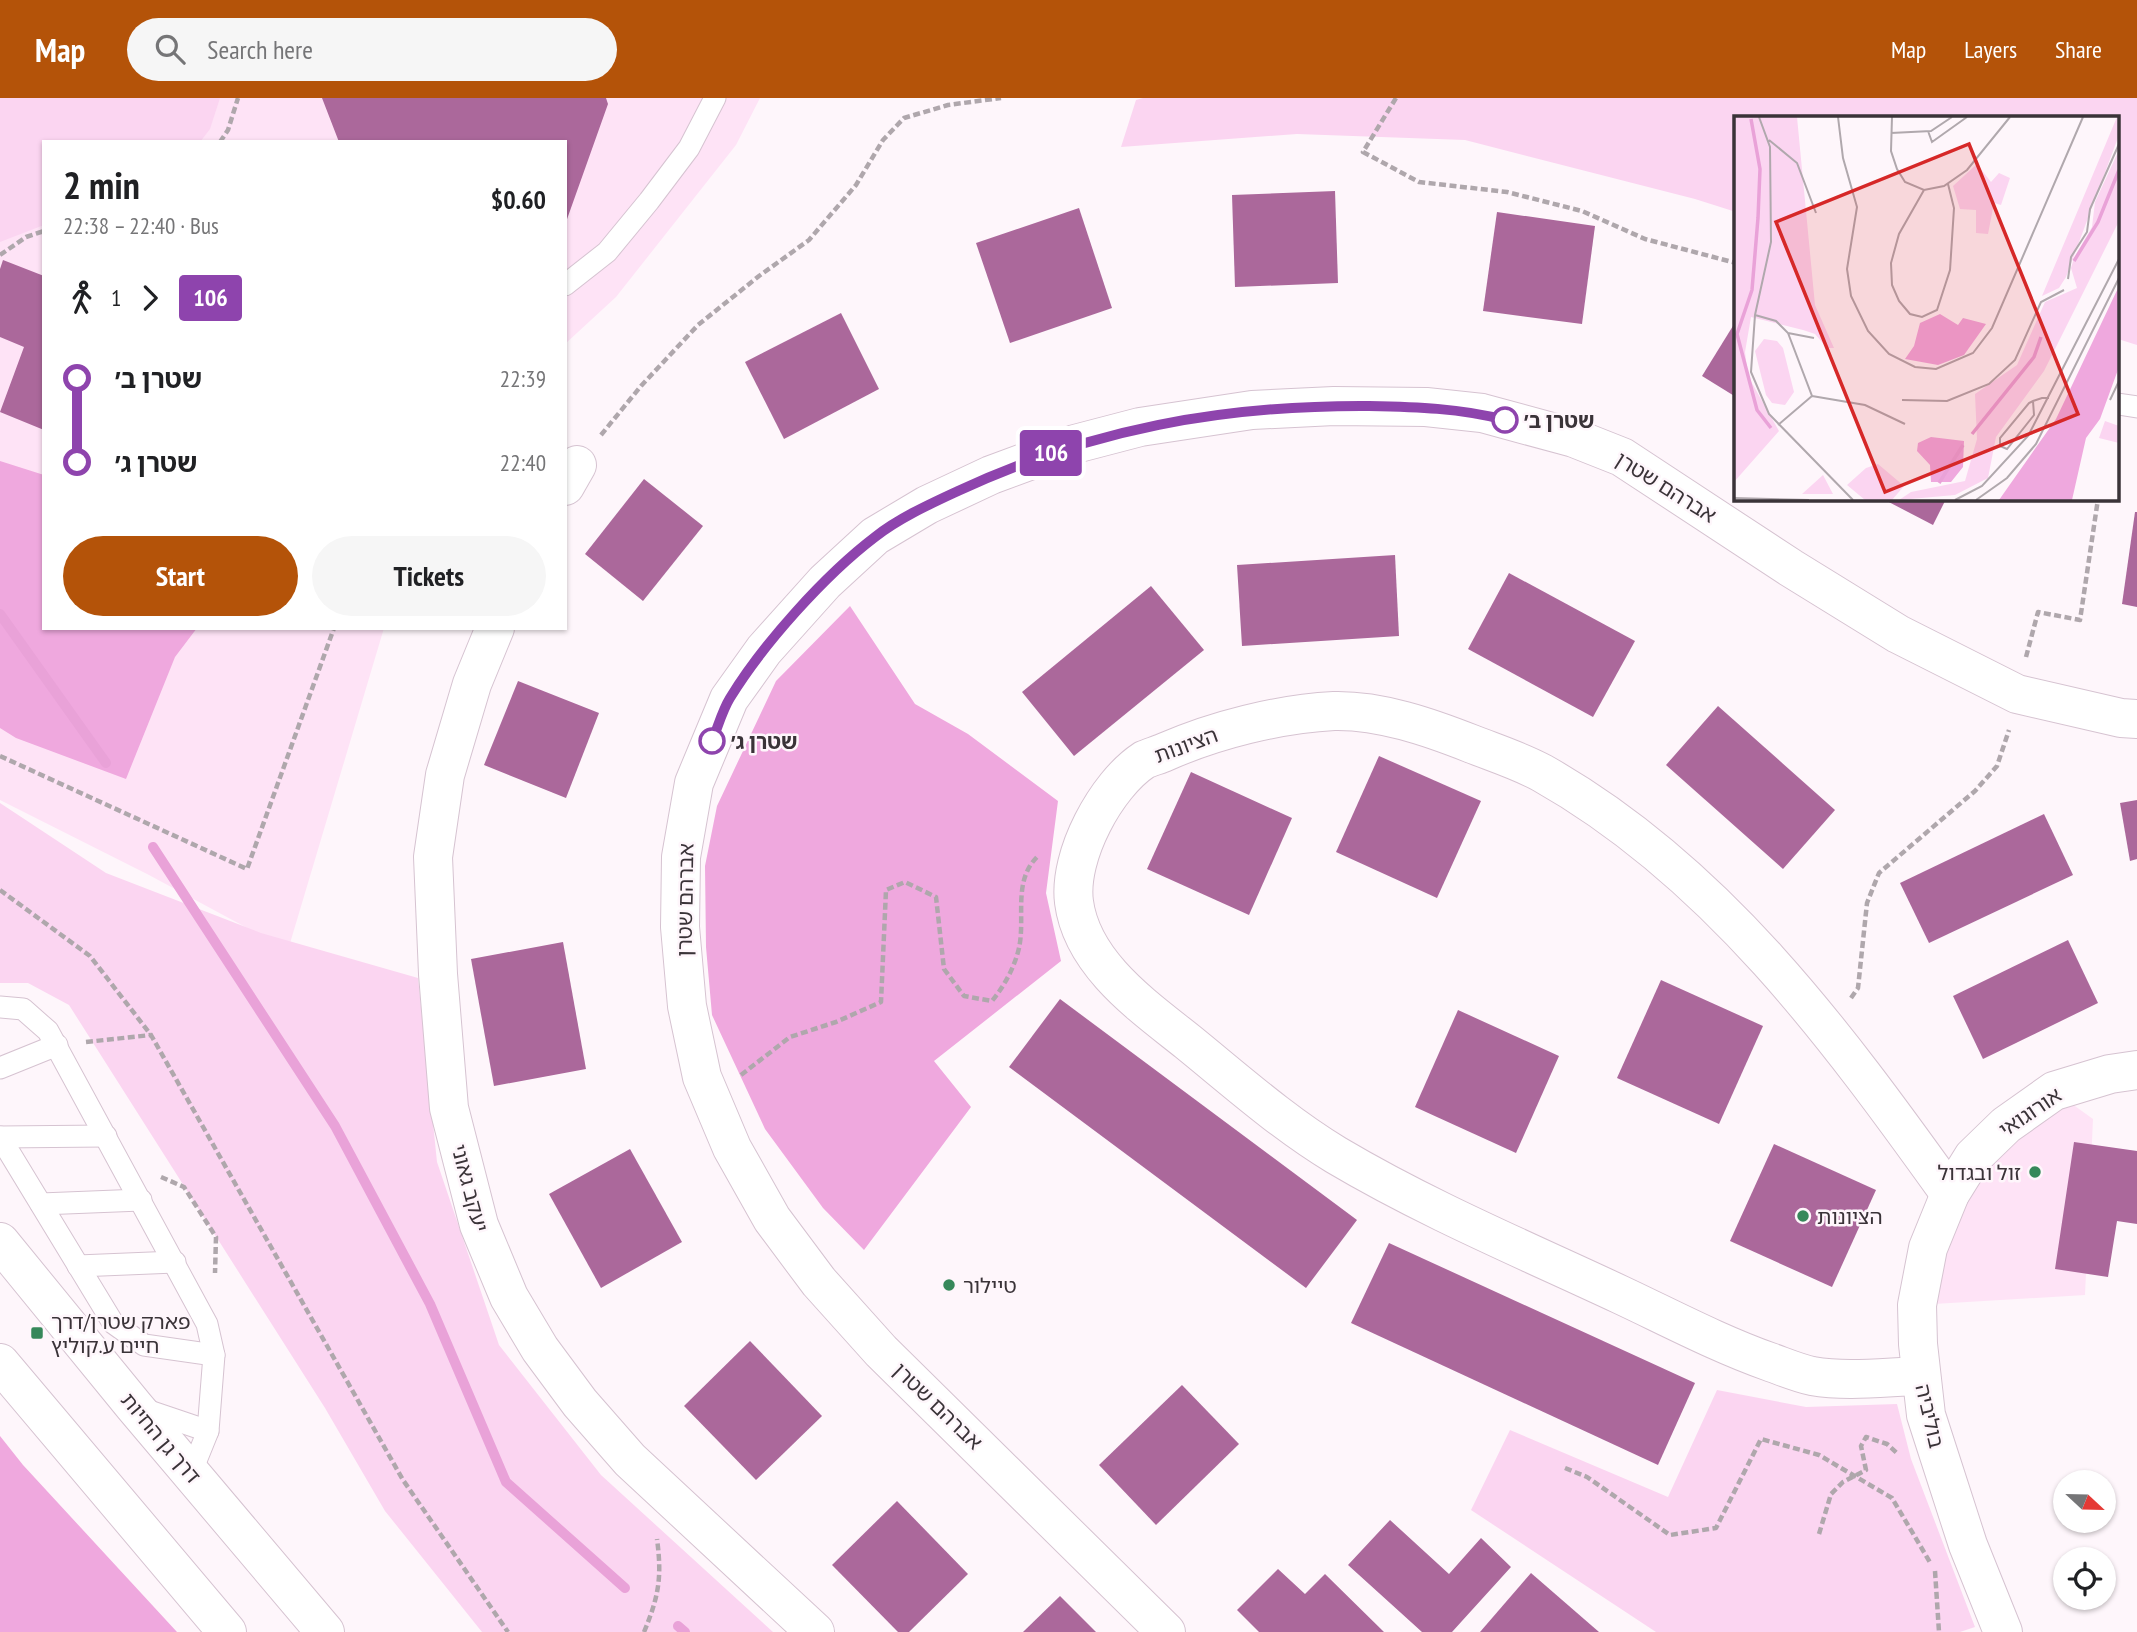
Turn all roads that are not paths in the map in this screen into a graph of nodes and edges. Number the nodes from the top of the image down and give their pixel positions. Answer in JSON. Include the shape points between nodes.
{"nodes":[{"id":1,"x":715,"y":98,"type":"edge"},
{"id":2,"x":567,"y":283,"type":"edge"},
{"id":3,"x":494,"y":630,"type":"edge"},
{"id":4,"x":2137,"y":719,"type":"edge"},
{"id":5,"x":0,"y":1007,"type":"edge"},
{"id":6,"x":58,"y":1045,"type":"junction"},
{"id":7,"x":0,"y":1068,"type":"edge"},
{"id":8,"x":2137,"y":1070,"type":"edge"},
{"id":9,"x":106,"y":1136,"type":"junction"},
{"id":10,"x":0,"y":1137,"type":"edge"},
{"id":11,"x":1950,"y":1194,"type":"junction"},
{"id":12,"x":141,"y":1200,"type":"junction"},
{"id":13,"x":41,"y":1204,"type":"junction"},
{"id":14,"x":0,"y":1242,"type":"edge"},
{"id":15,"x":175,"y":1262,"type":"junction"},
{"id":16,"x":78,"y":1266,"type":"junction"},
{"id":17,"x":214,"y":1354,"type":"junction"},
{"id":18,"x":0,"y":1363,"type":"edge"},
{"id":19,"x":1921,"y":1376,"type":"junction"},
{"id":20,"x":134,"y":1406,"type":"junction"},
{"id":21,"x":208,"y":1431,"type":"junction"},
{"id":22,"x":191,"y":1473,"type":"junction"},
{"id":23,"x":227,"y":1632,"type":"edge"},
{"id":24,"x":325,"y":1632,"type":"edge"},
{"id":25,"x":815,"y":1632,"type":"edge"},
{"id":26,"x":1166,"y":1632,"type":"edge"},
{"id":27,"x":2003,"y":1632,"type":"edge"}],
"edges":[{"from":1,"to":2,"type":"lane","via":[[689,149],[649,201],[607,252]]},
{"from":3,"to":25,"type":"street","name":"יעקב גאוני","via":[[472,684],[445,775],[433,857],[449,1108],[479,1226],[509,1297],[580,1403],[631,1460]]},
{"from":4,"to":26,"type":"street","name":"אברהם שטרן","via":[[2017,694],[1898,634],[1622,457],[1574,438],[1495,417],[1426,407],[1252,410],[1140,427],[1075,444],[927,505],[876,536],[825,582],[764,650],[729,699],[694,783],[681,857],[680,928],[702,1077],[732,1148],[772,1219],[819,1282],[881,1351]]},
{"from":5,"to":6,"type":"lane","via":[[23,1009]]},
{"from":6,"to":7,"type":"lane"},
{"from":6,"to":9,"type":"lane"},
{"from":8,"to":11,"type":"street","name":"אורוגואי","via":[[2054,1091],[2006,1125],[1973,1157]]},
{"from":9,"to":10,"type":"lane"},
{"from":9,"to":12,"type":"lane"},
{"from":10,"to":13,"type":"lane"},
{"from":11,"to":19,"type":"street","name":"בוליביה","via":[[1928,1248],[1917,1305]]},
{"from":11,"to":19,"type":"street","name":"הציונות","via":[[1898,1119],[1786,979],[1714,902],[1602,810],[1538,770],[1390,717],[1336,711],[1259,722],[1189,741],[1144,761],[1120,781],[1086,836],[1073,899],[1096,957],[1142,1005],[1262,1103],[1332,1153],[1412,1197],[1738,1350],[1808,1375],[1840,1379]]},
{"from":12,"to":13,"type":"lane"},
{"from":12,"to":15,"type":"lane"},
{"from":13,"to":16,"type":"lane"},
{"from":14,"to":20,"type":"street","name":"דרך גן החיות"},
{"from":15,"to":16,"type":"lane"},
{"from":15,"to":17,"type":"lane","via":[[208,1324]]},
{"from":16,"to":17,"type":"lane","via":[[113,1323],[144,1345]]},
{"from":17,"to":21,"type":"lane"},
{"from":18,"to":23,"type":"street"},
{"from":19,"to":27,"type":"street","name":"בוליביה","via":[[1926,1415],[1968,1545]]},
{"from":20,"to":21,"type":"lane"},
{"from":20,"to":22,"type":"street","name":"דרך גן החיות"},
{"from":21,"to":22,"type":"lane"},
{"from":22,"to":24,"type":"street","name":"דרך גן החיות"}]}
